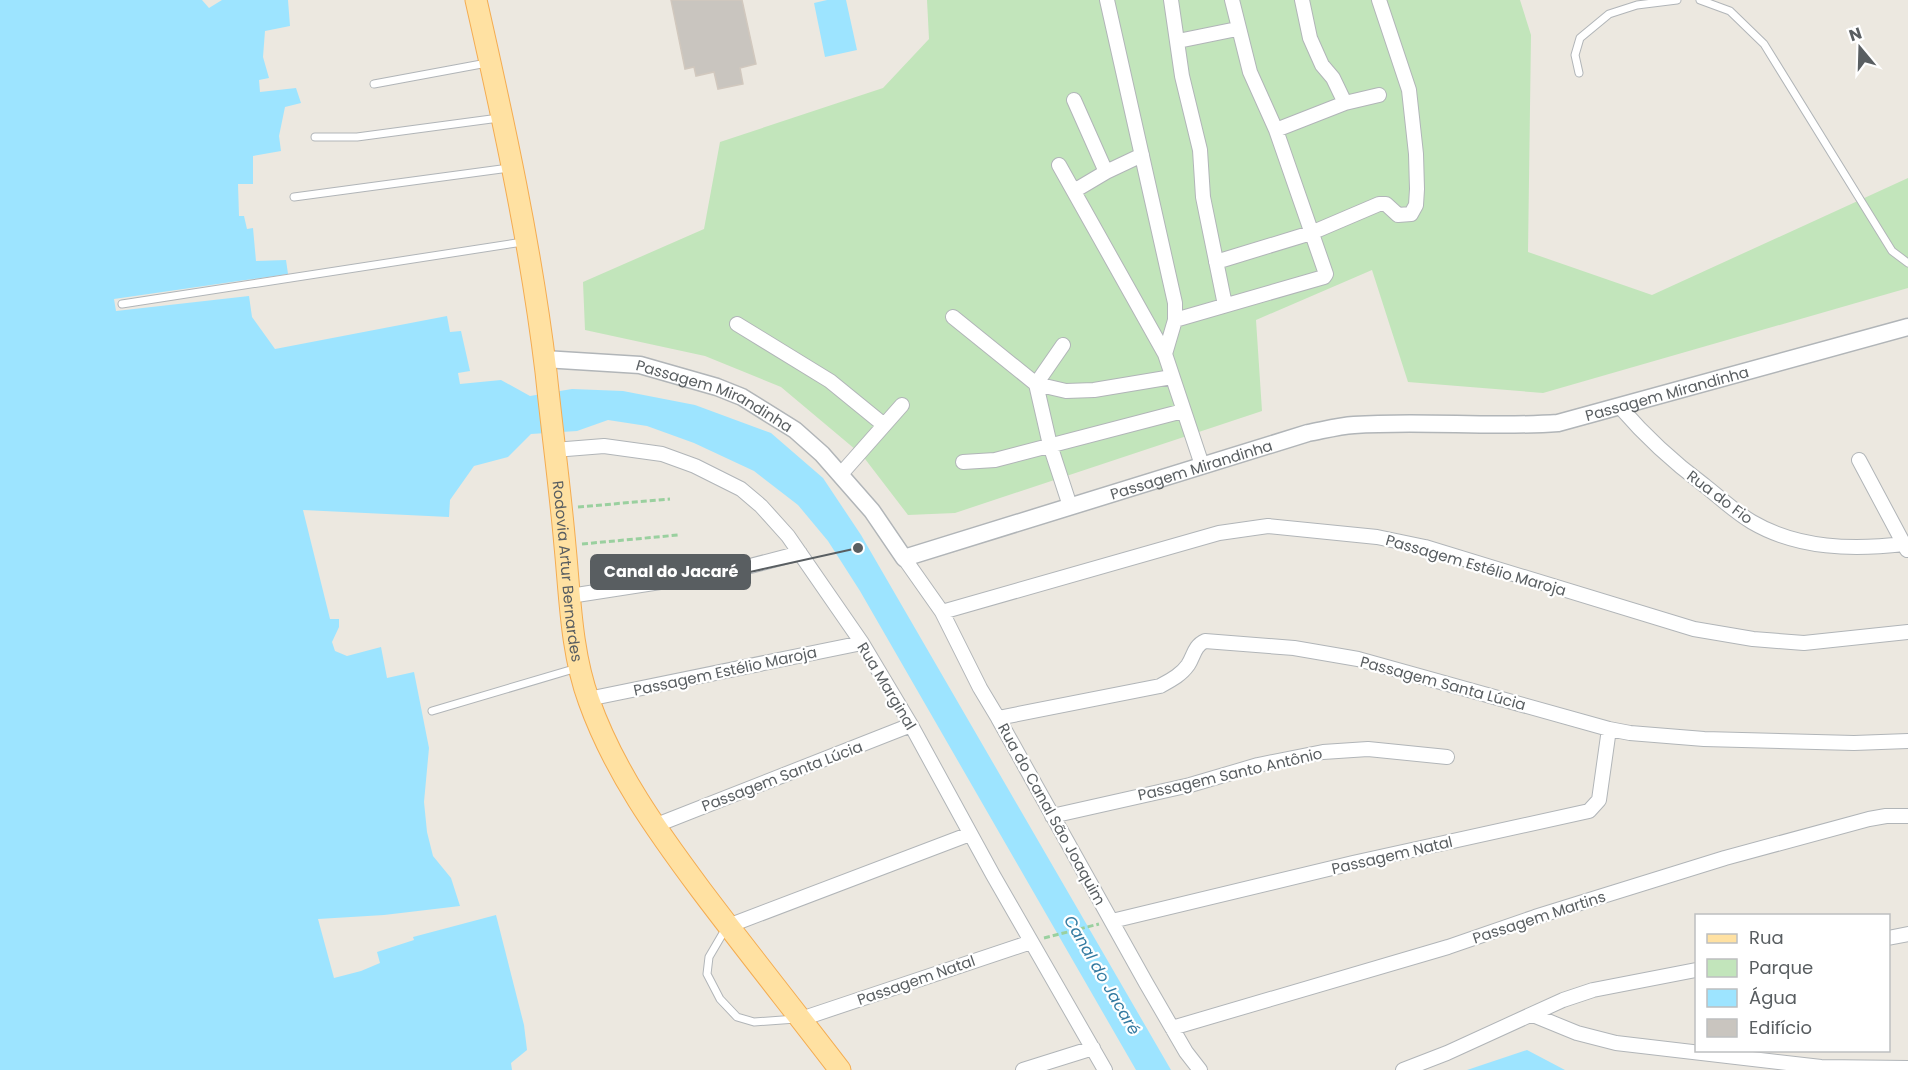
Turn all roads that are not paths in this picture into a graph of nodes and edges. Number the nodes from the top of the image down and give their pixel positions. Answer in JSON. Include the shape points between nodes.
{"nodes":[{"id":1,"x":476,"y":0,"type":"edge"},
{"id":2,"x":1107,"y":0,"type":"edge"},
{"id":3,"x":1171,"y":0,"type":"edge"},
{"id":4,"x":1232,"y":0,"type":"edge"},
{"id":5,"x":1302,"y":0,"type":"edge"},
{"id":6,"x":1379,"y":0,"type":"edge"},
{"id":7,"x":1677,"y":0,"type":"edge"},
{"id":8,"x":1700,"y":0,"type":"edge"},
{"id":9,"x":1238,"y":28,"type":"junction"},
{"id":10,"x":1178,"y":41,"type":"junction"},
{"id":11,"x":490,"y":63,"type":"junction"},
{"id":12,"x":1579,"y":73,"type":"dead end"},
{"id":13,"x":374,"y":84,"type":"dead end"},
{"id":14,"x":1379,"y":95,"type":"dead end"},
{"id":15,"x":1074,"y":100,"type":"dead end"},
{"id":16,"x":1345,"y":103,"type":"junction"},
{"id":17,"x":502,"y":117,"type":"junction"},
{"id":18,"x":1276,"y":130,"type":"junction"},
{"id":19,"x":315,"y":137,"type":"dead end"},
{"id":20,"x":1142,"y":155,"type":"junction"},
{"id":21,"x":1059,"y":165,"type":"dead end"},
{"id":22,"x":512,"y":167,"type":"junction"},
{"id":23,"x":1106,"y":172,"type":"junction"},
{"id":24,"x":1074,"y":191,"type":"junction"},
{"id":25,"x":294,"y":197,"type":"dead end"},
{"id":26,"x":1311,"y":233,"type":"junction"},
{"id":27,"x":526,"y":242,"type":"junction"},
{"id":28,"x":1216,"y":262,"type":"junction"},
{"id":29,"x":1908,"y":263,"type":"edge"},
{"id":30,"x":122,"y":304,"type":"dead end"},
{"id":31,"x":1225,"y":305,"type":"junction"},
{"id":32,"x":953,"y":317,"type":"dead end"},
{"id":33,"x":1175,"y":320,"type":"junction"},
{"id":34,"x":737,"y":324,"type":"dead end"},
{"id":35,"x":1908,"y":327,"type":"edge"},
{"id":36,"x":1063,"y":345,"type":"dead end"},
{"id":37,"x":1165,"y":354,"type":"junction"},
{"id":38,"x":545,"y":366,"type":"junction"},
{"id":39,"x":1172,"y":376,"type":"junction"},
{"id":40,"x":1036,"y":384,"type":"junction"},
{"id":41,"x":902,"y":405,"type":"dead end"},
{"id":42,"x":1620,"y":407,"type":"junction"},
{"id":43,"x":1183,"y":411,"type":"junction"},
{"id":44,"x":884,"y":425,"type":"junction"},
{"id":45,"x":1050,"y":445,"type":"junction"},
{"id":46,"x":553,"y":446,"type":"junction"},
{"id":47,"x":1859,"y":460,"type":"dead end"},
{"id":48,"x":963,"y":462,"type":"dead end"},
{"id":49,"x":1202,"y":465,"type":"junction"},
{"id":50,"x":842,"y":474,"type":"junction"},
{"id":51,"x":1070,"y":506,"type":"junction"},
{"id":52,"x":1906,"y":548,"type":"edge"},
{"id":53,"x":800,"y":553,"type":"junction"},
{"id":54,"x":904,"y":558,"type":"junction"},
{"id":55,"x":570,"y":596,"type":"junction"},
{"id":56,"x":942,"y":612,"type":"junction"},
{"id":57,"x":1908,"y":632,"type":"edge"},
{"id":58,"x":862,"y":643,"type":"junction"},
{"id":59,"x":580,"y":667,"type":"junction"},
{"id":60,"x":588,"y":699,"type":"junction"},
{"id":61,"x":432,"y":711,"type":"dead end"},
{"id":62,"x":998,"y":718,"type":"junction"},
{"id":63,"x":910,"y":725,"type":"junction"},
{"id":64,"x":1608,"y":729,"type":"junction"},
{"id":65,"x":1908,"y":741,"type":"edge"},
{"id":66,"x":1446,"y":757,"type":"dead end"},
{"id":67,"x":1052,"y":816,"type":"junction"},
{"id":68,"x":1908,"y":816,"type":"edge"},
{"id":69,"x":654,"y":826,"type":"junction"},
{"id":70,"x":970,"y":834,"type":"junction"},
{"id":71,"x":1108,"y":922,"type":"junction"},
{"id":72,"x":728,"y":926,"type":"junction"},
{"id":73,"x":1908,"y":934,"type":"edge"},
{"id":74,"x":1890,"y":938,"type":"edge"},
{"id":75,"x":1035,"y":941,"type":"junction"},
{"id":76,"x":1695,"y":970,"type":"edge"},
{"id":77,"x":1533,"y":1015,"type":"junction"},
{"id":78,"x":801,"y":1019,"type":"junction"},
{"id":79,"x":1172,"y":1028,"type":"junction"},
{"id":80,"x":1093,"y":1048,"type":"junction"},
{"id":81,"x":1908,"y":1068,"type":"edge"},
{"id":82,"x":840,"y":1070,"type":"edge"},
{"id":83,"x":1023,"y":1070,"type":"edge"},
{"id":84,"x":1105,"y":1070,"type":"edge"},
{"id":85,"x":1200,"y":1070,"type":"edge"},
{"id":86,"x":1403,"y":1070,"type":"edge"}],
"edges":[{"from":1,"to":11,"type":"main road","name":"Rodovia Artur Bernardes"},
{"from":2,"to":20,"type":"street"},
{"from":3,"to":10,"type":"street"},
{"from":4,"to":9,"type":"street"},
{"from":5,"to":16,"type":"street","via":[[1310,38]]},
{"from":6,"to":26,"type":"street","via":[[1409,90],[1416,154],[1416,205],[1411,214],[1398,215],[1386,204],[1379,204]]},
{"from":7,"to":12,"type":"lane","via":[[1637,5],[1609,14],[1580,39],[1575,55]]},
{"from":8,"to":29,"type":"lane","via":[[1731,11],[1764,44],[1892,251]]},
{"from":9,"to":10,"type":"street"},
{"from":9,"to":18,"type":"street","via":[[1250,72]]},
{"from":10,"to":28,"type":"street","via":[[1182,76],[1200,150],[1203,197]]},
{"from":11,"to":13,"type":"lane"},
{"from":11,"to":17,"type":"main road","name":"Rodovia Artur Bernardes"},
{"from":14,"to":16,"type":"street"},
{"from":15,"to":23,"type":"street"},
{"from":16,"to":18,"type":"street"},
{"from":17,"to":19,"type":"lane","via":[[357,137]]},
{"from":17,"to":22,"type":"main road","name":"Rodovia Artur Bernardes"},
{"from":18,"to":26,"type":"street"},
{"from":20,"to":23,"type":"street"},
{"from":20,"to":33,"type":"street","via":[[1175,303]]},
{"from":21,"to":24,"type":"street"},
{"from":22,"to":25,"type":"lane"},
{"from":22,"to":27,"type":"main road","name":"Rodovia Artur Bernardes"},
{"from":23,"to":24,"type":"street"},
{"from":24,"to":37,"type":"street"},
{"from":26,"to":28,"type":"street"},
{"from":26,"to":31,"type":"street","via":[[1324,277]]},
{"from":27,"to":30,"type":"lane"},
{"from":27,"to":38,"type":"main road","name":"Rodovia Artur Bernardes"},
{"from":28,"to":31,"type":"street"},
{"from":31,"to":33,"type":"street"},
{"from":32,"to":40,"type":"street"},
{"from":33,"to":37,"type":"street"},
{"from":34,"to":44,"type":"street","via":[[830,381]]},
{"from":35,"to":42,"type":"street","name":"Passagem Mirandinha"},
{"from":36,"to":40,"type":"street"},
{"from":37,"to":39,"type":"street"},
{"from":38,"to":46,"type":"main road","name":"Rodovia Artur Bernardes"},
{"from":38,"to":50,"type":"street","name":"Passagem Mirandinha","via":[[640,365],[717,387],[742,397],[795,430]]},
{"from":39,"to":40,"type":"street","via":[[1094,390],[1066,391]]},
{"from":39,"to":43,"type":"street"},
{"from":40,"to":45,"type":"street"},
{"from":41,"to":44,"type":"street"},
{"from":42,"to":49,"type":"street","name":"Passagem Mirandinha","via":[[1537,425],[1351,425],[1308,433]]},
{"from":42,"to":52,"type":"street","name":"Rua do Fio","via":[[1659,449],[1751,522],[1820,545]]},
{"from":43,"to":45,"type":"street"},
{"from":43,"to":49,"type":"street"},
{"from":44,"to":50,"type":"street"},
{"from":45,"to":48,"type":"street","via":[[995,460]]},
{"from":45,"to":51,"type":"street"},
{"from":46,"to":53,"type":"street","name":"Rua Marginal","via":[[604,446],[662,454],[695,466],[741,489]]},
{"from":46,"to":55,"type":"main road","name":"Rodovia Artur Bernardes"},
{"from":47,"to":52,"type":"street"},
{"from":49,"to":51,"type":"street","name":"Passagem Mirandinha"},
{"from":50,"to":54,"type":"street","name":"Passagem Mirandinha"},
{"from":51,"to":54,"type":"street","name":"Passagem Mirandinha"},
{"from":53,"to":55,"type":"street","via":[[731,571]]},
{"from":53,"to":58,"type":"street","name":"Rua Marginal"},
{"from":54,"to":56,"type":"street","name":"Rua do Canal São Joaquim"},
{"from":55,"to":59,"type":"main road","name":"Rodovia Artur Bernardes"},
{"from":56,"to":57,"type":"street","name":"Passagem Estélio Maroja","via":[[1219,533],[1268,526],[1377,537],[1425,547],[1694,629],[1753,639],[1804,643]]},
{"from":56,"to":62,"type":"street","name":"Rua do Canal São Joaquim"},
{"from":58,"to":60,"type":"street","name":"Passagem Estélio Maroja"},
{"from":58,"to":63,"type":"street","name":"Rua Marginal"},
{"from":59,"to":60,"type":"main road","name":"Rodovia Artur Bernardes"},
{"from":59,"to":61,"type":"lane"},
{"from":60,"to":69,"type":"main road","name":"Rodovia Artur Bernardes","via":[[606,741]]},
{"from":62,"to":64,"type":"street","name":"Passagem Santa Lúcia","via":[[1160,686],[1181,673],[1197,646],[1205,641],[1294,648],[1358,659]]},
{"from":62,"to":67,"type":"street","name":"Rua do Canal São Joaquim"},
{"from":63,"to":69,"type":"street","name":"Passagem Santa Lúcia"},
{"from":63,"to":70,"type":"street","name":"Rua Marginal"},
{"from":64,"to":65,"type":"street","name":"Passagem Santa Lúcia","via":[[1704,739]]},
{"from":64,"to":71,"type":"street","name":"Passagem Natal","via":[[1599,800],[1589,811]]},
{"from":66,"to":67,"type":"street","name":"Passagem Santo Antônio","via":[[1368,749],[1323,752]]},
{"from":67,"to":71,"type":"street","name":"Rua do Canal São Joaquim"},
{"from":68,"to":79,"type":"street","name":"Passagem Martins","via":[[1869,819],[1725,858],[1448,948]]},
{"from":69,"to":72,"type":"main road","name":"Rodovia Artur Bernardes"},
{"from":70,"to":72,"type":"street"},
{"from":70,"to":75,"type":"street","name":"Rua Marginal"},
{"from":71,"to":79,"type":"street","name":"Rua do Canal São Joaquim"},
{"from":72,"to":78,"type":"main road","name":"Rodovia Artur Bernardes"},
{"from":72,"to":78,"type":"lane","via":[[709,957],[707,974],[720,999],[737,1017],[754,1022]]},
{"from":73,"to":74,"type":"street"},
{"from":75,"to":78,"type":"street","name":"Passagem Natal"},
{"from":75,"to":80,"type":"street","name":"Rua Marginal"},
{"from":76,"to":77,"type":"street","via":[[1593,990]]},
{"from":77,"to":81,"type":"street","via":[[1616,1043],[1821,1067]]},
{"from":77,"to":86,"type":"street"},
{"from":78,"to":82,"type":"main road","name":"Rodovia Artur Bernardes"},
{"from":79,"to":85,"type":"street","name":"Rua do Canal São Joaquim"},
{"from":80,"to":83,"type":"street"},
{"from":80,"to":84,"type":"street","name":"Rua Marginal"}]}
